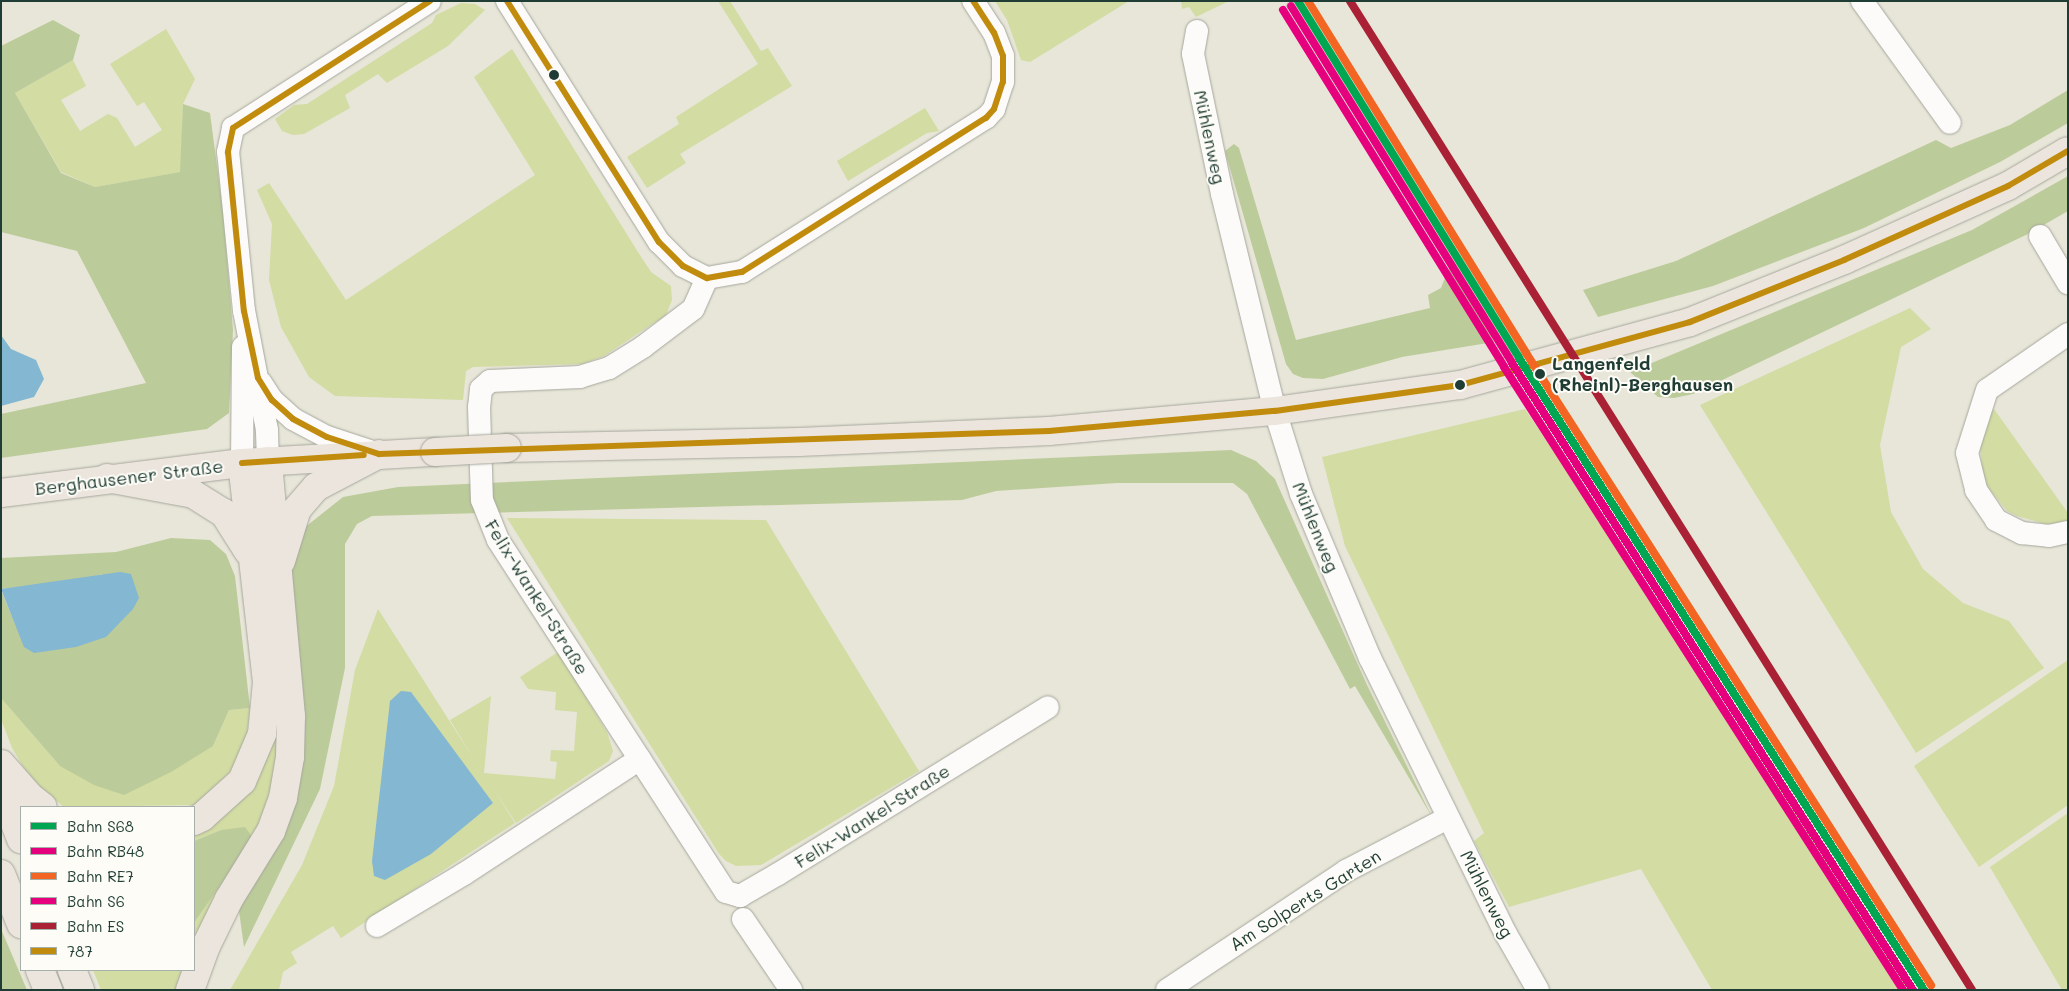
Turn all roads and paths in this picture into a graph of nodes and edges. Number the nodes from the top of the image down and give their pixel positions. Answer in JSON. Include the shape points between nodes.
{"nodes":[{"id":1,"x":430,"y":1,"type":"edge"},
{"id":2,"x":507,"y":1,"type":"edge"},
{"id":3,"x":973,"y":1,"type":"edge"},
{"id":4,"x":1862,"y":1,"type":"edge"},
{"id":5,"x":1197,"y":31,"type":"dead end"},
{"id":6,"x":1950,"y":123,"type":"dead end"},
{"id":7,"x":2068,"y":151,"type":"edge"},
{"id":8,"x":2040,"y":236,"type":"dead end"},
{"id":9,"x":707,"y":278,"type":"junction"},
{"id":10,"x":2068,"y":283,"type":"edge"},
{"id":11,"x":244,"y":311,"type":"junction"},
{"id":12,"x":2068,"y":334,"type":"edge"},
{"id":13,"x":258,"y":378,"type":"junction"},
{"id":14,"x":1275,"y":411,"type":"junction"},
{"id":15,"x":379,"y":454,"type":"junction"},
{"id":16,"x":255,"y":462,"type":"junction"},
{"id":17,"x":107,"y":478,"type":"junction"},
{"id":18,"x":1,"y":493,"type":"edge"},
{"id":19,"x":2068,"y":532,"type":"edge"},
{"id":20,"x":253,"y":560,"type":"junction"},
{"id":21,"x":277,"y":572,"type":"junction"},
{"id":22,"x":1048,"y":707,"type":"dead end"},
{"id":23,"x":640,"y":759,"type":"junction"},
{"id":24,"x":1,"y":764,"type":"edge"},
{"id":25,"x":1,"y":787,"type":"edge"},
{"id":26,"x":42,"y":806,"type":"edge"},
{"id":27,"x":1448,"y":818,"type":"junction"},
{"id":28,"x":195,"y":820,"type":"edge"},
{"id":29,"x":20,"y":836,"type":"edge"},
{"id":30,"x":1,"y":874,"type":"edge"},
{"id":31,"x":743,"y":919,"type":"dead end"},
{"id":32,"x":20,"y":922,"type":"edge"},
{"id":33,"x":377,"y":926,"type":"dead end"},
{"id":34,"x":40,"y":971,"type":"edge"},
{"id":35,"x":72,"y":971,"type":"edge"},
{"id":36,"x":48,"y":990,"type":"edge"},
{"id":37,"x":80,"y":990,"type":"edge"},
{"id":38,"x":190,"y":990,"type":"edge"},
{"id":39,"x":791,"y":990,"type":"edge"},
{"id":40,"x":1167,"y":990,"type":"edge"},
{"id":41,"x":1538,"y":990,"type":"edge"}],
"edges":[{"from":1,"to":11,"type":"street","via":[[234,128],[228,152]]},
{"from":2,"to":9,"type":"street","via":[[660,242],[683,266]]},
{"from":3,"to":9,"type":"street","via":[[994,33],[1003,56],[1004,82],[994,109],[986,118],[742,272]]},
{"from":4,"to":6,"type":"street"},
{"from":5,"to":14,"type":"street","name":"Mühlenweg","via":[[1193,54]]},
{"from":7,"to":14,"type":"main road","name":"Berghausener Straße","via":[[2008,186],[1844,260],[1690,322],[1460,385]]},
{"from":8,"to":10,"type":"street"},
{"from":9,"to":23,"type":"street","name":"Felix-Wankel-Straße","via":[[693,309],[609,368],[580,377],[490,381],[481,389],[482,500],[489,523]]},
{"from":11,"to":13,"type":"street"},
{"from":11,"to":16,"type":"street","via":[[240,431]]},
{"from":12,"to":19,"type":"street","via":[[1987,390],[1967,452],[1976,490],[1996,520],[2022,533],[2049,536]]},
{"from":13,"to":15,"type":"street","via":[[272,400],[293,419],[327,437]]},
{"from":13,"to":16,"type":"street"},
{"from":14,"to":15,"type":"main road","name":"Berghausener Straße","bridge":true,"via":[[1049,431]]},
{"from":14,"to":27,"type":"street","name":"Mühlenweg","via":[[1301,494],[1370,658]]},
{"from":15,"to":16,"type":"main road","name":"Berghausener Straße"},
{"from":15,"to":21,"type":"main road","via":[[316,487],[297,510]]},
{"from":16,"to":17,"type":"main road","name":"Berghausener Straße"},
{"from":16,"to":20,"type":"main road"},
{"from":16,"to":21,"type":"main road"},
{"from":17,"to":18,"type":"main road","name":"Berghausener Straße"},
{"from":17,"to":20,"type":"main road","via":[[193,494],[224,513]]},
{"from":20,"to":28,"type":"main road","via":[[267,682],[262,734],[242,781]]},
{"from":21,"to":38,"type":"main road","via":[[290,716],[290,757],[283,798],[271,832],[229,899],[206,946]]},
{"from":22,"to":23,"type":"street","name":"Felix-Wankel-Straße","via":[[740,896],[726,892]]},
{"from":23,"to":33,"type":"street","via":[[464,874]]},
{"from":24,"to":26,"type":"main road","via":[[30,798]]},
{"from":25,"to":29,"type":"main road"},
{"from":27,"to":40,"type":"street","name":"Am Solperts Garten","via":[[1346,871]]},
{"from":27,"to":41,"type":"street","name":"Mühlenweg"},
{"from":30,"to":32,"type":"main road"},
{"from":31,"to":39,"type":"street"},
{"from":34,"to":36,"type":"main road"},
{"from":35,"to":37,"type":"main road"}]}
